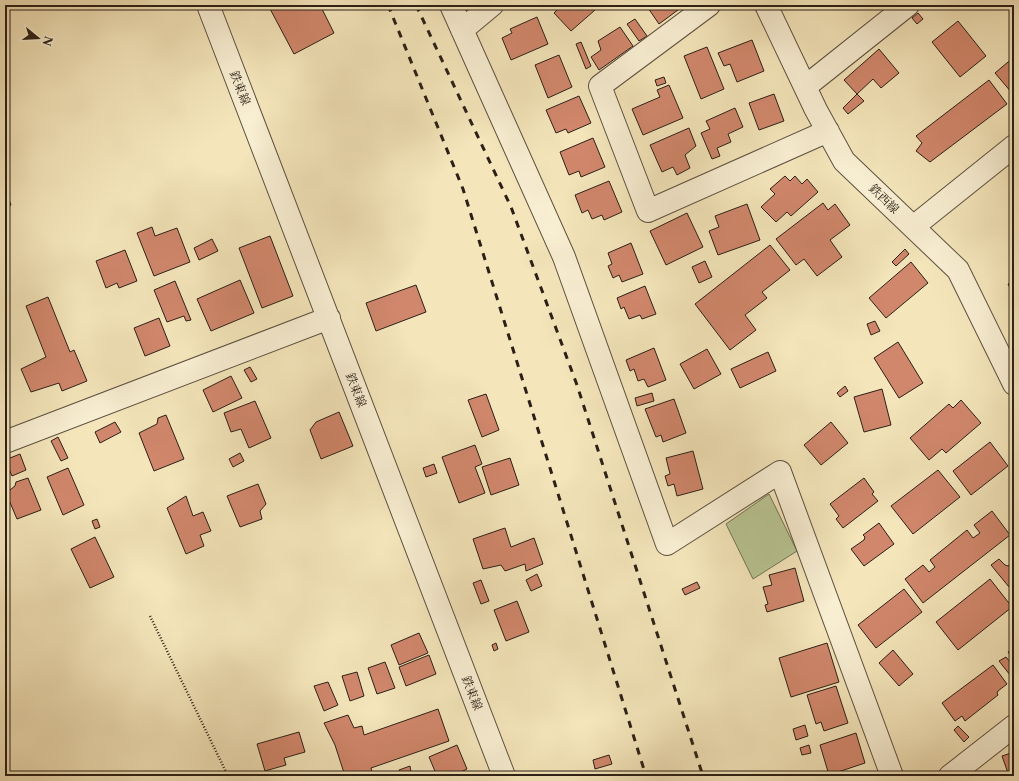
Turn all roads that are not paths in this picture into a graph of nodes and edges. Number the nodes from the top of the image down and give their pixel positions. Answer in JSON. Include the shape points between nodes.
{"nodes":[{"id":1,"x":208,"y":5,"type":"edge"},
{"id":2,"x":451,"y":5,"type":"edge"},
{"id":3,"x":492,"y":5,"type":"edge"},
{"id":4,"x":709,"y":5,"type":"edge"},
{"id":5,"x":766,"y":5,"type":"edge"},
{"id":6,"x":908,"y":5,"type":"edge"},
{"id":7,"x":462,"y":30,"type":"junction"},
{"id":8,"x":805,"y":87,"type":"junction"},
{"id":9,"x":828,"y":132,"type":"junction"},
{"id":10,"x":1014,"y":146,"type":"edge"},
{"id":11,"x":913,"y":227,"type":"junction"},
{"id":12,"x":328,"y":318,"type":"junction"},
{"id":13,"x":1014,"y":384,"type":"edge"},
{"id":14,"x":5,"y":442,"type":"edge"},
{"id":15,"x":1014,"y":726,"type":"edge"},
{"id":16,"x":504,"y":776,"type":"edge"},
{"id":17,"x":892,"y":776,"type":"edge"},
{"id":18,"x":950,"y":776,"type":"edge"}],
"edges":[{"from":1,"to":12,"type":"street","name":"鉄東線"},
{"from":2,"to":7,"type":"street"},
{"from":3,"to":7,"type":"street"},
{"from":4,"to":9,"type":"street","via":[[600,86],[648,211]]},
{"from":5,"to":8,"type":"street","name":"鉄西線"},
{"from":6,"to":8,"type":"street"},
{"from":7,"to":17,"type":"street","via":[[564,257],[667,544],[780,472]]},
{"from":8,"to":9,"type":"street","name":"鉄西線"},
{"from":9,"to":11,"type":"street","name":"鉄西線","via":[[844,161]]},
{"from":10,"to":11,"type":"street"},
{"from":11,"to":13,"type":"street","name":"鉄西線","via":[[958,270]]},
{"from":12,"to":14,"type":"street"},
{"from":12,"to":16,"type":"street","name":"鉄東線"},
{"from":15,"to":18,"type":"street"}]}
